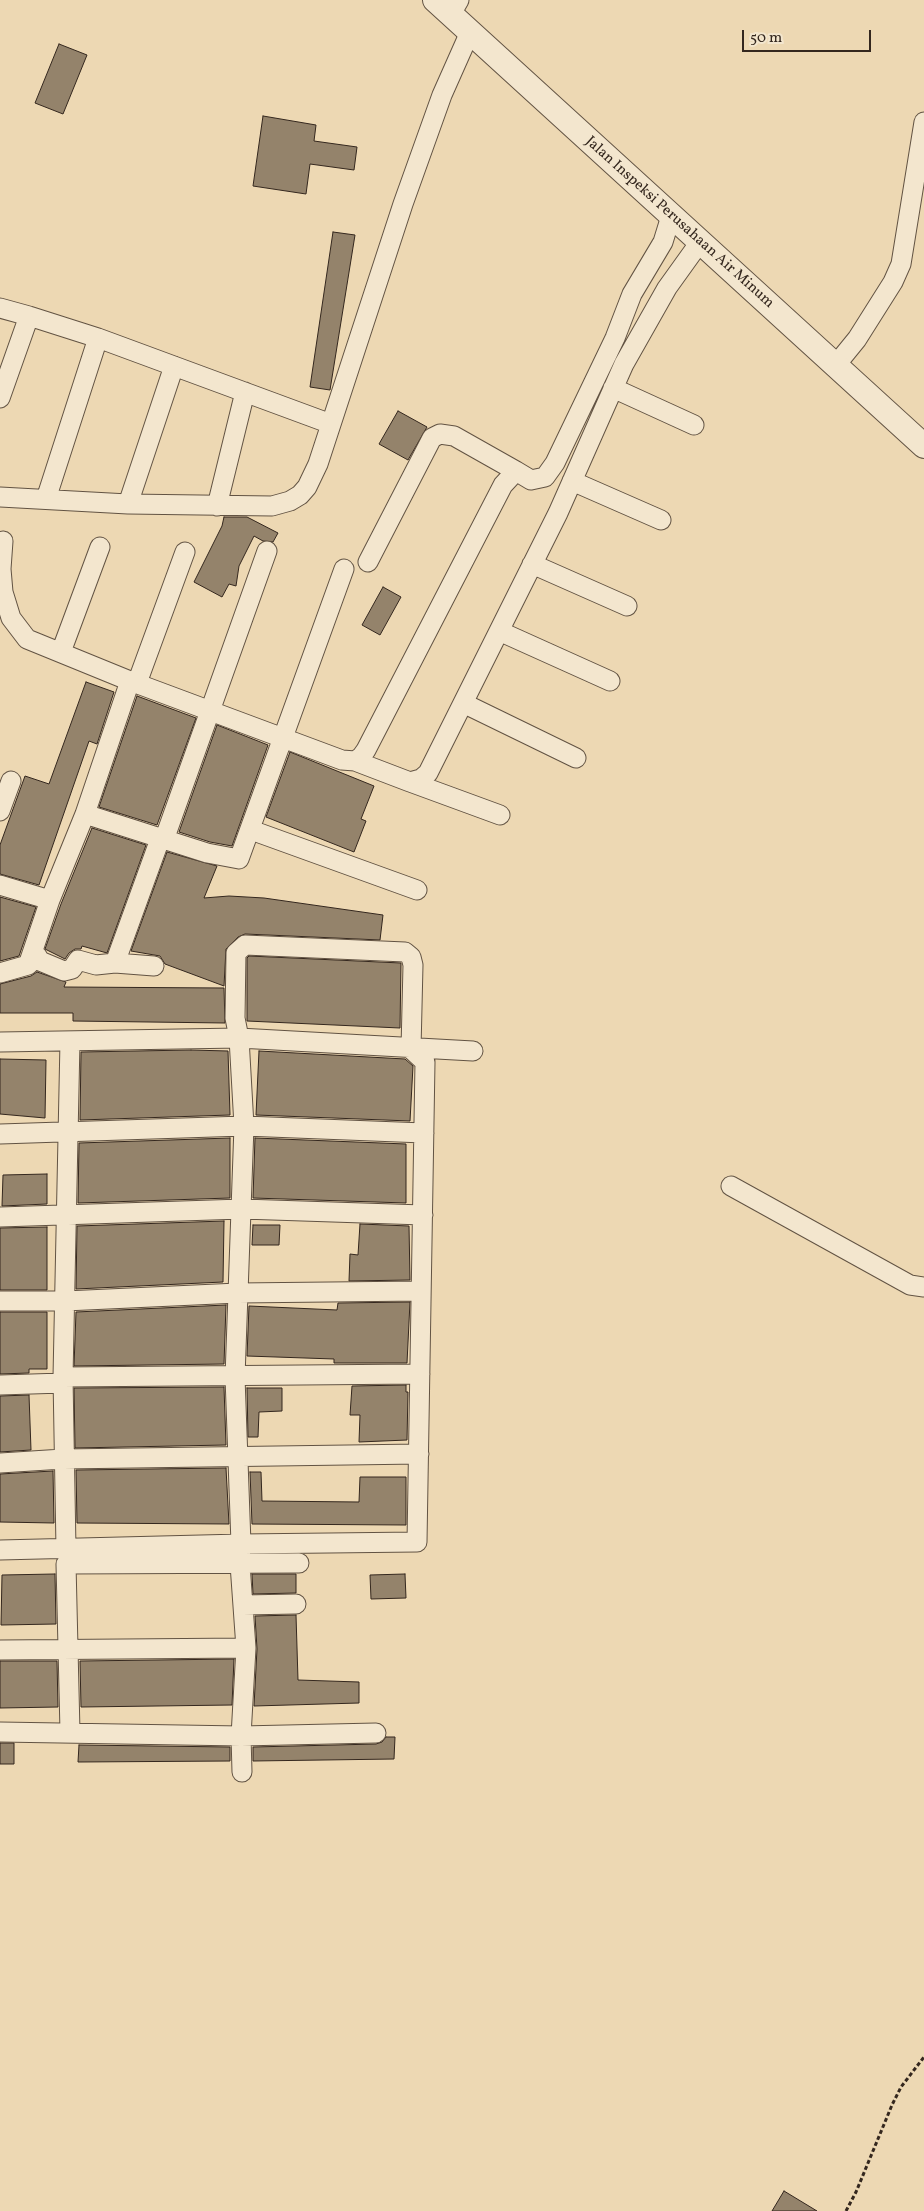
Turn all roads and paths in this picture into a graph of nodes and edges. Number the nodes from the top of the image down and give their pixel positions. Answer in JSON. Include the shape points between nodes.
{"nodes":[{"id":1,"x":448,"y":5,"type":"edge"},
{"id":2,"x":470,"y":32,"type":"junction"},
{"id":3,"x":924,"y":122,"type":"edge"},
{"id":4,"x":671,"y":216,"type":"junction"},
{"id":5,"x":700,"y":242,"type":"junction"},
{"id":6,"x":0,"y":308,"type":"edge"},
{"id":7,"x":29,"y":316,"type":"junction"},
{"id":8,"x":98,"y":338,"type":"junction"},
{"id":9,"x":174,"y":366,"type":"junction"},
{"id":10,"x":835,"y":366,"type":"junction"},
{"id":11,"x":613,"y":388,"type":"junction"},
{"id":12,"x":245,"y":392,"type":"junction"},
{"id":13,"x":0,"y":398,"type":"edge"},
{"id":14,"x":331,"y":424,"type":"junction"},
{"id":15,"x":694,"y":425,"type":"dead end"},
{"id":16,"x":924,"y":446,"type":"edge"},
{"id":17,"x":516,"y":471,"type":"junction"},
{"id":18,"x":572,"y":481,"type":"junction"},
{"id":19,"x":0,"y":497,"type":"edge"},
{"id":20,"x":46,"y":500,"type":"junction"},
{"id":21,"x":128,"y":504,"type":"junction"},
{"id":22,"x":217,"y":506,"type":"junction"},
{"id":23,"x":661,"y":520,"type":"dead end"},
{"id":24,"x":3,"y":541,"type":"dead end"},
{"id":25,"x":100,"y":547,"type":"dead end"},
{"id":26,"x":267,"y":551,"type":"dead end"},
{"id":27,"x":186,"y":552,"type":"dead end"},
{"id":28,"x":368,"y":562,"type":"dead end"},
{"id":29,"x":532,"y":564,"type":"junction"},
{"id":30,"x":344,"y":569,"type":"dead end"},
{"id":31,"x":627,"y":606,"type":"dead end"},
{"id":32,"x":499,"y":631,"type":"junction"},
{"id":33,"x":60,"y":652,"type":"junction"},
{"id":34,"x":610,"y":681,"type":"dead end"},
{"id":35,"x":133,"y":682,"type":"junction"},
{"id":36,"x":463,"y":702,"type":"junction"},
{"id":37,"x":211,"y":710,"type":"junction"},
{"id":38,"x":283,"y":738,"type":"junction"},
{"id":39,"x":576,"y":758,"type":"dead end"},
{"id":40,"x":355,"y":761,"type":"junction"},
{"id":41,"x":11,"y":781,"type":"dead end"},
{"id":42,"x":410,"y":782,"type":"junction"},
{"id":43,"x":0,"y":812,"type":"edge"},
{"id":44,"x":85,"y":814,"type":"junction"},
{"id":45,"x":500,"y":815,"type":"dead end"},
{"id":46,"x":251,"y":830,"type":"junction"},
{"id":47,"x":162,"y":840,"type":"junction"},
{"id":48,"x":0,"y":884,"type":"edge"},
{"id":49,"x":417,"y":890,"type":"dead end"},
{"id":50,"x":50,"y":900,"type":"junction"},
{"id":51,"x":115,"y":963,"type":"junction"},
{"id":52,"x":28,"y":965,"type":"junction"},
{"id":53,"x":154,"y":966,"type":"dead end"},
{"id":54,"x":0,"y":973,"type":"edge"},
{"id":55,"x":239,"y":1038,"type":"junction"},
{"id":56,"x":0,"y":1042,"type":"edge"},
{"id":57,"x":70,"y":1042,"type":"junction"},
{"id":58,"x":411,"y":1049,"type":"junction"},
{"id":59,"x":473,"y":1051,"type":"dead end"},
{"id":60,"x":244,"y":1126,"type":"junction"},
{"id":61,"x":69,"y":1130,"type":"junction"},
{"id":62,"x":424,"y":1133,"type":"junction"},
{"id":63,"x":0,"y":1134,"type":"edge"},
{"id":64,"x":731,"y":1186,"type":"dead end"},
{"id":65,"x":242,"y":1209,"type":"junction"},
{"id":66,"x":66,"y":1215,"type":"junction"},
{"id":67,"x":422,"y":1215,"type":"junction"},
{"id":68,"x":0,"y":1216,"type":"edge"},
{"id":69,"x":924,"y":1287,"type":"edge"},
{"id":70,"x":421,"y":1292,"type":"junction"},
{"id":71,"x":238,"y":1293,"type":"junction"},
{"id":72,"x":0,"y":1301,"type":"edge"},
{"id":73,"x":65,"y":1302,"type":"junction"},
{"id":74,"x":420,"y":1374,"type":"junction"},
{"id":75,"x":234,"y":1377,"type":"junction"},
{"id":76,"x":63,"y":1380,"type":"junction"},
{"id":77,"x":0,"y":1385,"type":"edge"},
{"id":78,"x":418,"y":1454,"type":"junction"},
{"id":79,"x":236,"y":1455,"type":"junction"},
{"id":80,"x":63,"y":1459,"type":"junction"},
{"id":81,"x":0,"y":1463,"type":"edge"},
{"id":82,"x":240,"y":1544,"type":"junction"},
{"id":83,"x":66,"y":1549,"type":"junction"},
{"id":84,"x":0,"y":1550,"type":"edge"},
{"id":85,"x":299,"y":1563,"type":"dead end"},
{"id":86,"x":240,"y":1564,"type":"junction"},
{"id":87,"x":296,"y":1604,"type":"dead end"},
{"id":88,"x":243,"y":1605,"type":"junction"},
{"id":89,"x":246,"y":1648,"type":"junction"},
{"id":90,"x":67,"y":1649,"type":"junction"},
{"id":91,"x":0,"y":1650,"type":"edge"},
{"id":92,"x":0,"y":1732,"type":"edge"},
{"id":93,"x":70,"y":1732,"type":"junction"},
{"id":94,"x":376,"y":1733,"type":"dead end"},
{"id":95,"x":241,"y":1736,"type":"junction"},
{"id":96,"x":242,"y":1772,"type":"dead end"},
{"id":97,"x":924,"y":2057,"type":"edge"},
{"id":98,"x":846,"y":2211,"type":"edge"}],
"edges":[{"from":1,"to":2,"type":"street","name":"Jalan Inspeksi Perusahaan Air Minum"},
{"from":2,"to":4,"type":"street","name":"Jalan Inspeksi Perusahaan Air Minum"},
{"from":2,"to":14,"type":"street","via":[[442,95],[403,204]]},
{"from":3,"to":10,"type":"street","via":[[902,264],[857,339]]},
{"from":4,"to":5,"type":"street","name":"Jalan Inspeksi Perusahaan Air Minum"},
{"from":4,"to":17,"type":"street","via":[[663,242],[632,294],[556,463],[546,477],[538,479],[531,480]]},
{"from":5,"to":10,"type":"street","name":"Jalan Inspeksi Perusahaan Air Minum"},
{"from":5,"to":11,"type":"street","via":[[667,288]]},
{"from":6,"to":7,"type":"street"},
{"from":7,"to":8,"type":"street"},
{"from":7,"to":13,"type":"street"},
{"from":8,"to":9,"type":"street"},
{"from":8,"to":20,"type":"street"},
{"from":9,"to":12,"type":"street"},
{"from":9,"to":21,"type":"street"},
{"from":10,"to":16,"type":"street","name":"Jalan Inspeksi Perusahaan Air Minum"},
{"from":11,"to":15,"type":"street"},
{"from":11,"to":18,"type":"street"},
{"from":12,"to":14,"type":"street"},
{"from":12,"to":22,"type":"street"},
{"from":14,"to":22,"type":"street","via":[[318,464],[300,495],[290,502],[272,506]]},
{"from":17,"to":28,"type":"street","via":[[454,436],[440,434],[432,438]]},
{"from":17,"to":40,"type":"street","via":[[491,505],[366,750]]},
{"from":18,"to":23,"type":"street"},
{"from":18,"to":29,"type":"street"},
{"from":19,"to":20,"type":"street"},
{"from":20,"to":21,"type":"street"},
{"from":21,"to":22,"type":"street"},
{"from":24,"to":33,"type":"street","via":[[3,592],[11,618],[27,639]]},
{"from":25,"to":33,"type":"street"},
{"from":26,"to":37,"type":"street"},
{"from":27,"to":35,"type":"street"},
{"from":29,"to":31,"type":"street"},
{"from":29,"to":32,"type":"street"},
{"from":30,"to":38,"type":"street"},
{"from":32,"to":34,"type":"street"},
{"from":32,"to":36,"type":"street"},
{"from":33,"to":35,"type":"street"},
{"from":35,"to":37,"type":"street"},
{"from":35,"to":44,"type":"street"},
{"from":36,"to":39,"type":"street"},
{"from":36,"to":42,"type":"street","via":[[428,774],[421,780]]},
{"from":37,"to":38,"type":"street"},
{"from":37,"to":47,"type":"street"},
{"from":38,"to":40,"type":"street","via":[[342,760]]},
{"from":38,"to":46,"type":"street"},
{"from":40,"to":42,"type":"street"},
{"from":41,"to":43,"type":"street"},
{"from":42,"to":45,"type":"street"},
{"from":44,"to":47,"type":"street"},
{"from":44,"to":50,"type":"street"},
{"from":46,"to":47,"type":"street","via":[[239,859]]},
{"from":46,"to":49,"type":"street"},
{"from":47,"to":51,"type":"street"},
{"from":48,"to":50,"type":"street"},
{"from":50,"to":52,"type":"street"},
{"from":51,"to":52,"type":"street","via":[[96,964],[78,960],[72,969],[64,971],[40,961],[37,956]]},
{"from":51,"to":53,"type":"street"},
{"from":52,"to":54,"type":"street"},
{"from":55,"to":57,"type":"street"},
{"from":55,"to":58,"type":"street"},
{"from":55,"to":58,"type":"street","via":[[235,1018],[234,960],[244,945],[404,952],[413,964]]},
{"from":55,"to":60,"type":"street"},
{"from":56,"to":57,"type":"street"},
{"from":57,"to":61,"type":"street"},
{"from":58,"to":59,"type":"street"},
{"from":58,"to":62,"type":"street","via":[[425,1062]]},
{"from":60,"to":61,"type":"street"},
{"from":60,"to":62,"type":"street"},
{"from":60,"to":65,"type":"street"},
{"from":61,"to":63,"type":"street"},
{"from":61,"to":66,"type":"street"},
{"from":62,"to":67,"type":"street"},
{"from":64,"to":69,"type":"street","via":[[910,1286]]},
{"from":65,"to":66,"type":"street"},
{"from":65,"to":67,"type":"street"},
{"from":65,"to":71,"type":"street"},
{"from":66,"to":68,"type":"street"},
{"from":66,"to":73,"type":"street"},
{"from":67,"to":70,"type":"street"},
{"from":70,"to":71,"type":"street"},
{"from":70,"to":74,"type":"street"},
{"from":71,"to":73,"type":"street"},
{"from":71,"to":75,"type":"street"},
{"from":72,"to":73,"type":"street"},
{"from":73,"to":76,"type":"street"},
{"from":74,"to":75,"type":"street"},
{"from":74,"to":78,"type":"street"},
{"from":75,"to":76,"type":"street"},
{"from":75,"to":79,"type":"street"},
{"from":76,"to":77,"type":"street"},
{"from":76,"to":80,"type":"street"},
{"from":78,"to":79,"type":"street"},
{"from":78,"to":82,"type":"street","via":[[417,1542]]},
{"from":79,"to":80,"type":"street"},
{"from":79,"to":82,"type":"street"},
{"from":80,"to":81,"type":"street"},
{"from":80,"to":83,"type":"street"},
{"from":82,"to":83,"type":"street"},
{"from":82,"to":86,"type":"street"},
{"from":83,"to":84,"type":"street"},
{"from":85,"to":86,"type":"street"},
{"from":86,"to":88,"type":"street"},
{"from":86,"to":90,"type":"street","via":[[66,1564]]},
{"from":87,"to":88,"type":"street"},
{"from":88,"to":89,"type":"street"},
{"from":89,"to":90,"type":"street"},
{"from":89,"to":95,"type":"street"},
{"from":90,"to":91,"type":"street"},
{"from":90,"to":93,"type":"street"},
{"from":92,"to":93,"type":"street"},
{"from":93,"to":95,"type":"street"},
{"from":94,"to":95,"type":"street"},
{"from":95,"to":96,"type":"street"},
{"from":97,"to":98,"type":"path","via":[[901,2087]]}]}
